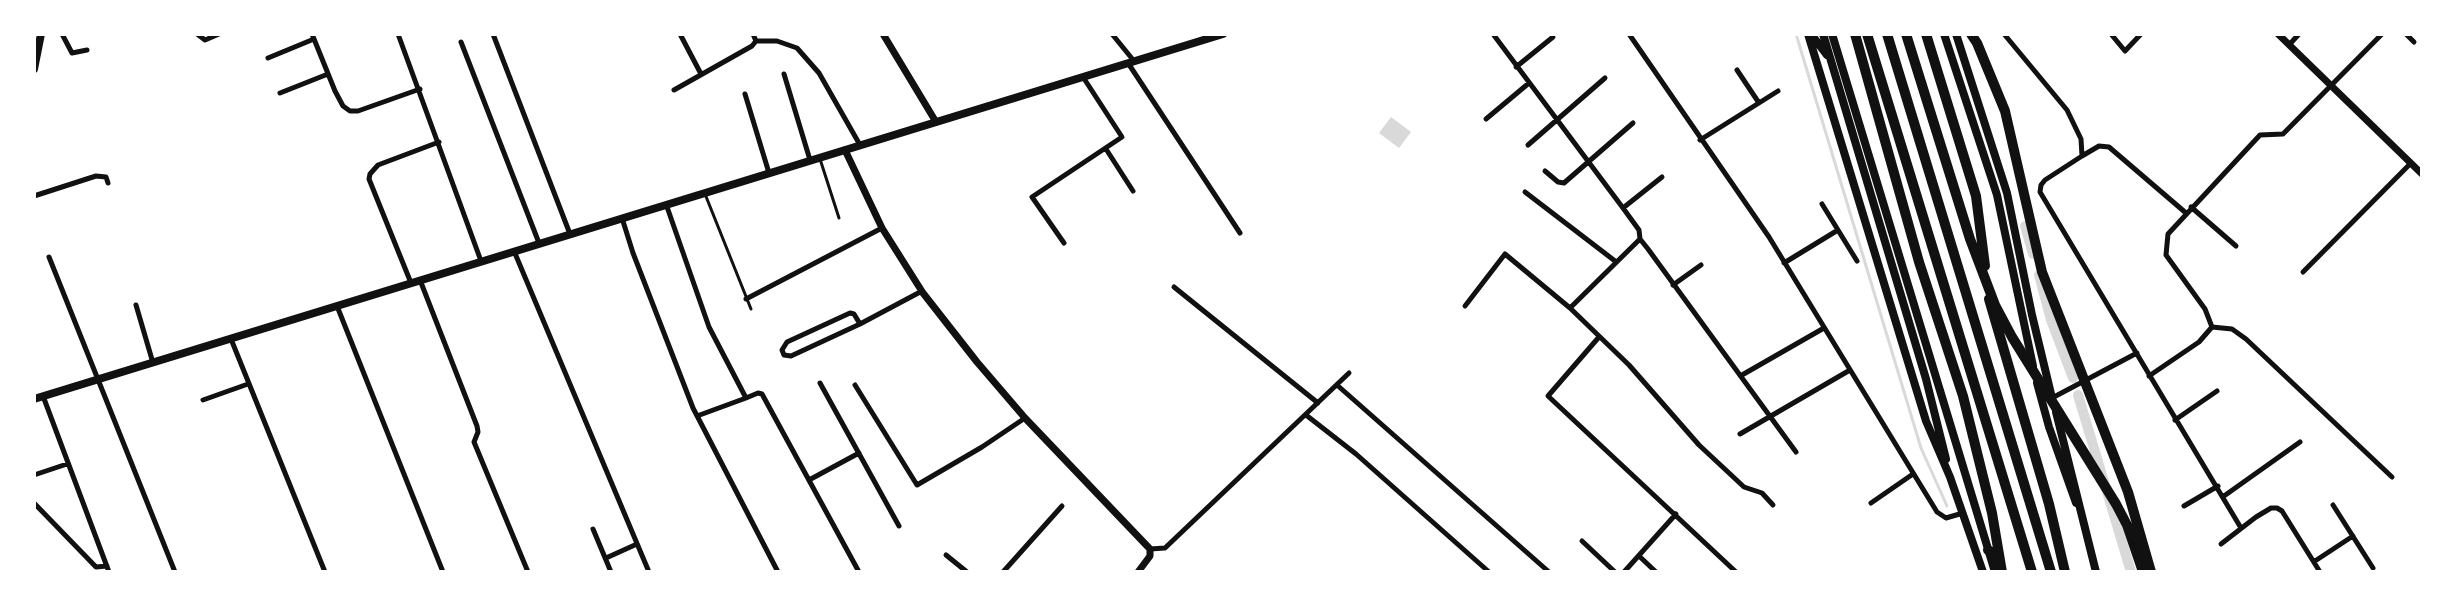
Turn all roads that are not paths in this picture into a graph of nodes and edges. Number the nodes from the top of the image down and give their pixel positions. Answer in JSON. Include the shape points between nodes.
{"nodes":[{"id":1,"x":41,"y":34,"type":"edge"},
{"id":2,"x":62,"y":34,"type":"edge"},
{"id":3,"x":197,"y":34,"type":"edge"},
{"id":4,"x":219,"y":34,"type":"edge"},
{"id":5,"x":398,"y":34,"type":"edge"},
{"id":6,"x":493,"y":34,"type":"edge"},
{"id":7,"x":680,"y":34,"type":"edge"},
{"id":8,"x":753,"y":34,"type":"edge"},
{"id":9,"x":882,"y":34,"type":"edge"},
{"id":10,"x":1112,"y":34,"type":"edge"},
{"id":11,"x":1223,"y":34,"type":"edge"},
{"id":12,"x":1492,"y":34,"type":"edge"},
{"id":13,"x":1629,"y":34,"type":"edge"},
{"id":14,"x":1809,"y":34,"type":"edge"},
{"id":15,"x":1823,"y":34,"type":"edge"},
{"id":16,"x":1832,"y":34,"type":"edge"},
{"id":17,"x":1855,"y":34,"type":"edge"},
{"id":18,"x":1867,"y":34,"type":"edge"},
{"id":19,"x":1887,"y":34,"type":"edge"},
{"id":20,"x":1906,"y":34,"type":"edge"},
{"id":21,"x":1926,"y":34,"type":"edge"},
{"id":22,"x":1944,"y":34,"type":"edge"},
{"id":23,"x":1956,"y":34,"type":"edge"},
{"id":24,"x":2004,"y":34,"type":"edge"},
{"id":25,"x":2111,"y":34,"type":"edge"},
{"id":26,"x":2141,"y":34,"type":"edge"},
{"id":27,"x":2278,"y":34,"type":"edge"},
{"id":28,"x":2299,"y":34,"type":"edge"},
{"id":29,"x":2382,"y":34,"type":"edge"},
{"id":30,"x":2406,"y":34,"type":"edge"},
{"id":31,"x":1972,"y":35,"type":"edge"},
{"id":32,"x":313,"y":37,"type":"edge"},
{"id":33,"x":1553,"y":37,"type":"dead end"},
{"id":34,"x":1199,"y":38,"type":"edge"},
{"id":35,"x":756,"y":41,"type":"junction"},
{"id":36,"x":461,"y":42,"type":"dead end"},
{"id":37,"x":2414,"y":42,"type":"dead end"},
{"id":38,"x":2289,"y":45,"type":"junction"},
{"id":39,"x":87,"y":50,"type":"dead end"},
{"id":40,"x":268,"y":57,"type":"dead end"},
{"id":41,"x":1131,"y":62,"type":"junction"},
{"id":42,"x":1516,"y":66,"type":"junction"},
{"id":43,"x":34,"y":69,"type":"edge"},
{"id":44,"x":1737,"y":70,"type":"dead end"},
{"id":45,"x":327,"y":74,"type":"junction"},
{"id":46,"x":701,"y":74,"type":"junction"},
{"id":47,"x":784,"y":74,"type":"dead end"},
{"id":48,"x":1083,"y":77,"type":"junction"},
{"id":49,"x":1605,"y":78,"type":"dead end"},
{"id":50,"x":1846,"y":80,"type":"junction"},
{"id":51,"x":1529,"y":83,"type":"junction"},
{"id":52,"x":2331,"y":86,"type":"junction"},
{"id":53,"x":420,"y":90,"type":"junction"},
{"id":54,"x":674,"y":90,"type":"dead end"},
{"id":55,"x":1778,"y":91,"type":"dead end"},
{"id":56,"x":280,"y":93,"type":"dead end"},
{"id":57,"x":745,"y":94,"type":"dead end"},
{"id":58,"x":1758,"y":103,"type":"junction"},
{"id":59,"x":1486,"y":119,"type":"dead end"},
{"id":60,"x":1557,"y":119,"type":"junction"},
{"id":61,"x":936,"y":122,"type":"junction"},
{"id":62,"x":1633,"y":123,"type":"dead end"},
{"id":63,"x":1700,"y":140,"type":"junction"},
{"id":64,"x":439,"y":142,"type":"junction"},
{"id":65,"x":860,"y":145,"type":"junction"},
{"id":66,"x":1528,"y":145,"type":"dead end"},
{"id":67,"x":1106,"y":149,"type":"junction"},
{"id":68,"x":845,"y":150,"type":"junction"},
{"id":69,"x":2082,"y":156,"type":"junction"},
{"id":70,"x":819,"y":158,"type":"junction"},
{"id":71,"x":810,"y":160,"type":"junction"},
{"id":72,"x":1589,"y":163,"type":"junction"},
{"id":73,"x":2409,"y":165,"type":"junction"},
{"id":74,"x":1545,"y":171,"type":"dead end"},
{"id":75,"x":770,"y":173,"type":"junction"},
{"id":76,"x":2421,"y":174,"type":"edge"},
{"id":77,"x":1662,"y":177,"type":"dead end"},
{"id":78,"x":108,"y":183,"type":"dead end"},
{"id":79,"x":1133,"y":191,"type":"dead end"},
{"id":80,"x":1525,"y":192,"type":"dead end"},
{"id":81,"x":704,"y":193,"type":"junction"},
{"id":82,"x":34,"y":195,"type":"edge"},
{"id":83,"x":666,"y":204,"type":"junction"},
{"id":84,"x":1822,"y":204,"type":"dead end"},
{"id":85,"x":2191,"y":207,"type":"junction"},
{"id":86,"x":1623,"y":208,"type":"junction"},
{"id":87,"x":2186,"y":213,"type":"junction"},
{"id":88,"x":622,"y":218,"type":"junction"},
{"id":89,"x":839,"y":218,"type":"dead end"},
{"id":90,"x":882,"y":228,"type":"junction"},
{"id":91,"x":1838,"y":230,"type":"junction"},
{"id":92,"x":1240,"y":233,"type":"dead end"},
{"id":93,"x":570,"y":234,"type":"junction"},
{"id":94,"x":1640,"y":238,"type":"junction"},
{"id":95,"x":539,"y":243,"type":"junction"},
{"id":96,"x":1064,"y":243,"type":"dead end"},
{"id":97,"x":2236,"y":246,"type":"dead end"},
{"id":98,"x":514,"y":251,"type":"junction"},
{"id":99,"x":49,"y":257,"type":"dead end"},
{"id":100,"x":481,"y":261,"type":"junction"},
{"id":101,"x":1615,"y":261,"type":"junction"},
{"id":102,"x":1857,"y":261,"type":"dead end"},
{"id":103,"x":1784,"y":263,"type":"junction"},
{"id":104,"x":1701,"y":265,"type":"dead end"},
{"id":105,"x":2303,"y":272,"type":"dead end"},
{"id":106,"x":420,"y":280,"type":"junction"},
{"id":107,"x":411,"y":283,"type":"junction"},
{"id":108,"x":1673,"y":285,"type":"junction"},
{"id":109,"x":1174,"y":287,"type":"dead end"},
{"id":110,"x":922,"y":291,"type":"junction"},
{"id":111,"x":746,"y":298,"type":"junction"},
{"id":112,"x":136,"y":304,"type":"dead end"},
{"id":113,"x":337,"y":306,"type":"junction"},
{"id":114,"x":1465,"y":306,"type":"dead end"},
{"id":115,"x":1570,"y":308,"type":"junction"},
{"id":116,"x":751,"y":309,"type":"dead end"},
{"id":117,"x":860,"y":324,"type":"junction"},
{"id":118,"x":2212,"y":327,"type":"junction"},
{"id":119,"x":1824,"y":328,"type":"junction"},
{"id":120,"x":1599,"y":337,"type":"junction"},
{"id":121,"x":231,"y":339,"type":"junction"},
{"id":122,"x":2137,"y":353,"type":"junction"},
{"id":123,"x":153,"y":363,"type":"junction"},
{"id":124,"x":1850,"y":370,"type":"junction"},
{"id":125,"x":1349,"y":373,"type":"dead end"},
{"id":126,"x":1742,"y":375,"type":"junction"},
{"id":127,"x":2149,"y":376,"type":"junction"},
{"id":128,"x":97,"y":380,"type":"junction"},
{"id":129,"x":820,"y":383,"type":"dead end"},
{"id":130,"x":248,"y":384,"type":"junction"},
{"id":131,"x":855,"y":385,"type":"dead end"},
{"id":132,"x":1337,"y":385,"type":"junction"},
{"id":133,"x":2217,"y":391,"type":"dead end"},
{"id":134,"x":39,"y":398,"type":"edge"},
{"id":135,"x":746,"y":398,"type":"junction"},
{"id":136,"x":2052,"y":398,"type":"junction"},
{"id":137,"x":203,"y":400,"type":"dead end"},
{"id":138,"x":1318,"y":404,"type":"junction"},
{"id":139,"x":1306,"y":415,"type":"junction"},
{"id":140,"x":1771,"y":416,"type":"junction"},
{"id":141,"x":697,"y":417,"type":"junction"},
{"id":142,"x":1025,"y":418,"type":"junction"},
{"id":143,"x":2175,"y":420,"type":"junction"},
{"id":144,"x":1740,"y":434,"type":"dead end"},
{"id":145,"x":2300,"y":442,"type":"dead end"},
{"id":146,"x":1796,"y":452,"type":"dead end"},
{"id":147,"x":859,"y":453,"type":"junction"},
{"id":148,"x":67,"y":464,"type":"junction"},
{"id":149,"x":1913,"y":474,"type":"junction"},
{"id":150,"x":34,"y":475,"type":"edge"},
{"id":151,"x":1950,"y":477,"type":"junction"},
{"id":152,"x":2392,"y":477,"type":"dead end"},
{"id":153,"x":809,"y":480,"type":"junction"},
{"id":154,"x":2218,"y":486,"type":"junction"},
{"id":155,"x":2224,"y":496,"type":"junction"},
{"id":156,"x":34,"y":503,"type":"edge"},
{"id":157,"x":1870,"y":503,"type":"dead end"},
{"id":158,"x":1773,"y":504,"type":"dead end"},
{"id":159,"x":2333,"y":505,"type":"dead end"},
{"id":160,"x":1062,"y":506,"type":"dead end"},
{"id":161,"x":2184,"y":506,"type":"dead end"},
{"id":162,"x":1963,"y":513,"type":"junction"},
{"id":163,"x":1676,"y":514,"type":"junction"},
{"id":164,"x":2081,"y":514,"type":"junction"},
{"id":165,"x":899,"y":526,"type":"dead end"},
{"id":166,"x":2241,"y":528,"type":"junction"},
{"id":167,"x":593,"y":529,"type":"dead end"},
{"id":168,"x":2354,"y":536,"type":"junction"},
{"id":169,"x":1582,"y":541,"type":"dead end"},
{"id":170,"x":637,"y":544,"type":"junction"},
{"id":171,"x":2221,"y":544,"type":"dead end"},
{"id":172,"x":1150,"y":549,"type":"junction"},
{"id":173,"x":1988,"y":550,"type":"junction"},
{"id":174,"x":946,"y":555,"type":"dead end"},
{"id":175,"x":1639,"y":556,"type":"junction"},
{"id":176,"x":606,"y":558,"type":"junction"},
{"id":177,"x":2314,"y":561,"type":"junction"},
{"id":178,"x":2373,"y":568,"type":"dead end"},
{"id":179,"x":108,"y":569,"type":"edge"},
{"id":180,"x":175,"y":572,"type":"edge"},
{"id":181,"x":325,"y":572,"type":"edge"},
{"id":182,"x":443,"y":572,"type":"edge"},
{"id":183,"x":528,"y":572,"type":"edge"},
{"id":184,"x":611,"y":572,"type":"edge"},
{"id":185,"x":649,"y":572,"type":"edge"},
{"id":186,"x":778,"y":572,"type":"edge"},
{"id":187,"x":860,"y":572,"type":"edge"},
{"id":188,"x":967,"y":572,"type":"edge"},
{"id":189,"x":1003,"y":572,"type":"edge"},
{"id":190,"x":1138,"y":572,"type":"edge"},
{"id":191,"x":1489,"y":572,"type":"edge"},
{"id":192,"x":1549,"y":572,"type":"edge"},
{"id":193,"x":1615,"y":572,"type":"edge"},
{"id":194,"x":1624,"y":572,"type":"edge"},
{"id":195,"x":1656,"y":572,"type":"edge"},
{"id":196,"x":1736,"y":572,"type":"edge"},
{"id":197,"x":1983,"y":572,"type":"edge"},
{"id":198,"x":1995,"y":572,"type":"edge"},
{"id":199,"x":2002,"y":572,"type":"edge"},
{"id":200,"x":2032,"y":572,"type":"edge"},
{"id":201,"x":2050,"y":572,"type":"edge"},
{"id":202,"x":2065,"y":572,"type":"edge"},
{"id":203,"x":2096,"y":572,"type":"edge"},
{"id":204,"x":2142,"y":572,"type":"edge"},
{"id":205,"x":2151,"y":572,"type":"edge"},
{"id":206,"x":2320,"y":572,"type":"edge"}],
"edges":[{"from":1,"to":43,"type":"main road"},
{"from":2,"to":39,"type":"street","via":[[72,53]]},
{"from":3,"to":4,"type":"street","via":[[205,40]]},
{"from":5,"to":53,"type":"street"},
{"from":6,"to":93,"type":"street"},
{"from":7,"to":46,"type":"street"},
{"from":8,"to":35,"type":"street"},
{"from":9,"to":61,"type":"street"},
{"from":10,"to":41,"type":"street"},
{"from":11,"to":34,"type":"main road"},
{"from":12,"to":42,"type":"street"},
{"from":13,"to":63,"type":"street"},
{"from":14,"to":50,"type":"main road"},
{"from":14,"to":151,"type":"main road","via":[[1926,421]]},
{"from":15,"to":151,"type":"main road","via":[[1926,380]]},
{"from":16,"to":50,"type":"main road"},
{"from":17,"to":199,"type":"highway","via":[[1919,262],[1971,427]]},
{"from":18,"to":200,"type":"highway"},
{"from":19,"to":201,"type":"highway"},
{"from":20,"to":204,"type":"highway","via":[[1970,239],[1995,305],[2116,504]]},
{"from":21,"to":202,"type":"highway","via":[[1976,196],[1991,311],[2049,504]]},
{"from":22,"to":164,"type":"main road","via":[[1996,195],[2020,315],[2049,428]]},
{"from":23,"to":136,"type":"main road","via":[[2007,193]]},
{"from":24,"to":69,"type":"street","via":[[2067,110],[2078,128]]},
{"from":25,"to":26,"type":"street","via":[[2125,51]]},
{"from":27,"to":38,"type":"street"},
{"from":28,"to":38,"type":"street"},
{"from":29,"to":52,"type":"street"},
{"from":30,"to":37,"type":"street"},
{"from":31,"to":205,"type":"highway","via":[[2005,111],[2042,272],[2128,492]]},
{"from":32,"to":40,"type":"street"},
{"from":32,"to":45,"type":"street"},
{"from":33,"to":42,"type":"street"},
{"from":34,"to":41,"type":"main road"},
{"from":35,"to":46,"type":"street"},
{"from":35,"to":65,"type":"street","via":[[786,42],[797,48],[819,73]]},
{"from":36,"to":95,"type":"street"},
{"from":38,"to":52,"type":"street"},
{"from":41,"to":48,"type":"main road"},
{"from":41,"to":92,"type":"street"},
{"from":42,"to":51,"type":"street"},
{"from":44,"to":58,"type":"street"},
{"from":45,"to":53,"type":"street","via":[[343,106],[354,112]]},
{"from":45,"to":56,"type":"street"},
{"from":46,"to":54,"type":"street"},
{"from":47,"to":71,"type":"street"},
{"from":48,"to":61,"type":"main road"},
{"from":48,"to":67,"type":"street","via":[[1122,137]]},
{"from":49,"to":60,"type":"street"},
{"from":50,"to":173,"type":"main road"},
{"from":51,"to":59,"type":"street"},
{"from":51,"to":60,"type":"street"},
{"from":52,"to":73,"type":"street"},
{"from":52,"to":85,"type":"street","via":[[2283,134],[2260,135]]},
{"from":53,"to":64,"type":"street"},
{"from":55,"to":58,"type":"street"},
{"from":57,"to":75,"type":"street"},
{"from":58,"to":63,"type":"street"},
{"from":60,"to":66,"type":"street"},
{"from":60,"to":72,"type":"street"},
{"from":61,"to":65,"type":"main road"},
{"from":62,"to":72,"type":"street"},
{"from":63,"to":103,"type":"street"},
{"from":64,"to":100,"type":"street"},
{"from":64,"to":107,"type":"street","via":[[378,165],[369,179]]},
{"from":65,"to":68,"type":"main road"},
{"from":67,"to":79,"type":"street"},
{"from":67,"to":96,"type":"street","via":[[1032,197]]},
{"from":68,"to":70,"type":"main road"},
{"from":68,"to":90,"type":"street"},
{"from":69,"to":87,"type":"street","via":[[2099,146],[2109,147]]},
{"from":69,"to":122,"type":"street","via":[[2045,180],[2040,192]]},
{"from":70,"to":71,"type":"main road"},
{"from":70,"to":89,"type":"lane"},
{"from":71,"to":75,"type":"main road"},
{"from":72,"to":74,"type":"street","via":[[1564,183]]},
{"from":72,"to":86,"type":"street"},
{"from":73,"to":76,"type":"street"},
{"from":73,"to":105,"type":"street"},
{"from":75,"to":81,"type":"main road"},
{"from":77,"to":86,"type":"street"},
{"from":78,"to":82,"type":"street","via":[[106,177],[96,176]]},
{"from":80,"to":101,"type":"street"},
{"from":81,"to":83,"type":"main road"},
{"from":81,"to":111,"type":"lane"},
{"from":83,"to":88,"type":"main road"},
{"from":83,"to":135,"type":"street","via":[[709,327]]},
{"from":84,"to":91,"type":"street"},
{"from":85,"to":87,"type":"street"},
{"from":85,"to":97,"type":"street"},
{"from":86,"to":94,"type":"street","via":[[1639,230]]},
{"from":87,"to":118,"type":"street","via":[[2168,234],[2165,251],[2205,309]]},
{"from":88,"to":93,"type":"main road"},
{"from":88,"to":141,"type":"street"},
{"from":90,"to":110,"type":"street"},
{"from":90,"to":111,"type":"street"},
{"from":91,"to":102,"type":"street"},
{"from":91,"to":103,"type":"street"},
{"from":93,"to":95,"type":"main road"},
{"from":94,"to":101,"type":"street"},
{"from":94,"to":108,"type":"street"},
{"from":95,"to":98,"type":"main road"},
{"from":98,"to":100,"type":"main road"},
{"from":98,"to":170,"type":"street"},
{"from":99,"to":128,"type":"street"},
{"from":100,"to":106,"type":"main road"},
{"from":101,"to":115,"type":"street"},
{"from":103,"to":119,"type":"street"},
{"from":104,"to":108,"type":"street"},
{"from":106,"to":107,"type":"main road"},
{"from":106,"to":183,"type":"street","via":[[477,426],[474,442]]},
{"from":107,"to":113,"type":"main road"},
{"from":108,"to":126,"type":"street"},
{"from":109,"to":138,"type":"street"},
{"from":110,"to":117,"type":"street"},
{"from":110,"to":142,"type":"street"},
{"from":111,"to":116,"type":"lane"},
{"from":112,"to":123,"type":"street"},
{"from":113,"to":121,"type":"main road"},
{"from":113,"to":182,"type":"street"},
{"from":114,"to":115,"type":"street","via":[[1505,254]]},
{"from":115,"to":120,"type":"street"},
{"from":117,"to":117,"type":"street","via":[[791,356],[784,355],[786,342],[845,315],[854,314]]},
{"from":118,"to":127,"type":"street","via":[[2199,342]]},
{"from":118,"to":152,"type":"street","via":[[2232,329],[2246,339]]},
{"from":119,"to":124,"type":"street"},
{"from":119,"to":126,"type":"street"},
{"from":120,"to":158,"type":"street","via":[[1699,445],[1744,487],[1762,493]]},
{"from":120,"to":163,"type":"street","via":[[1547,394]]},
{"from":121,"to":123,"type":"main road"},
{"from":121,"to":130,"type":"street"},
{"from":122,"to":127,"type":"street"},
{"from":122,"to":136,"type":"street"},
{"from":123,"to":128,"type":"main road"},
{"from":124,"to":140,"type":"street"},
{"from":124,"to":149,"type":"street"},
{"from":125,"to":132,"type":"street"},
{"from":126,"to":140,"type":"street"},
{"from":127,"to":143,"type":"street"},
{"from":128,"to":134,"type":"main road"},
{"from":128,"to":180,"type":"street"},
{"from":129,"to":147,"type":"street"},
{"from":130,"to":137,"type":"street"},
{"from":130,"to":181,"type":"street"},
{"from":131,"to":142,"type":"street","via":[[917,485]]},
{"from":132,"to":138,"type":"street"},
{"from":132,"to":192,"type":"street"},
{"from":133,"to":143,"type":"street"},
{"from":134,"to":148,"type":"street"},
{"from":135,"to":141,"type":"street"},
{"from":135,"to":153,"type":"street","via":[[762,394]]},
{"from":136,"to":164,"type":"main road"},
{"from":138,"to":139,"type":"street"},
{"from":139,"to":172,"type":"street","via":[[1165,548]]},
{"from":139,"to":191,"type":"street"},
{"from":140,"to":144,"type":"street"},
{"from":140,"to":146,"type":"street"},
{"from":141,"to":186,"type":"street"},
{"from":142,"to":172,"type":"street"},
{"from":143,"to":154,"type":"street"},
{"from":145,"to":155,"type":"street"},
{"from":147,"to":153,"type":"street"},
{"from":147,"to":165,"type":"street"},
{"from":148,"to":150,"type":"street"},
{"from":148,"to":179,"type":"street"},
{"from":149,"to":157,"type":"street"},
{"from":149,"to":162,"type":"street","via":[[1938,514],[1948,518]]},
{"from":151,"to":162,"type":"main road"},
{"from":153,"to":187,"type":"street"},
{"from":154,"to":155,"type":"street"},
{"from":154,"to":161,"type":"street"},
{"from":155,"to":166,"type":"street"},
{"from":156,"to":179,"type":"street","via":[[96,567]]},
{"from":159,"to":168,"type":"street"},
{"from":160,"to":189,"type":"street"},
{"from":162,"to":197,"type":"main road"},
{"from":163,"to":175,"type":"street"},
{"from":163,"to":196,"type":"street"},
{"from":164,"to":203,"type":"main road"},
{"from":166,"to":171,"type":"street"},
{"from":166,"to":177,"type":"street","via":[[2277,508]]},
{"from":167,"to":176,"type":"street"},
{"from":168,"to":177,"type":"street"},
{"from":168,"to":178,"type":"street"},
{"from":169,"to":193,"type":"street"},
{"from":170,"to":176,"type":"street"},
{"from":170,"to":185,"type":"street"},
{"from":172,"to":190,"type":"street","via":[[1150,556]]},
{"from":173,"to":198,"type":"main road"},
{"from":173,"to":199,"type":"highway","via":[[1998,556]]},
{"from":174,"to":188,"type":"street"},
{"from":175,"to":194,"type":"street"},
{"from":175,"to":195,"type":"street"},
{"from":176,"to":184,"type":"street"},
{"from":177,"to":206,"type":"street"}]}
